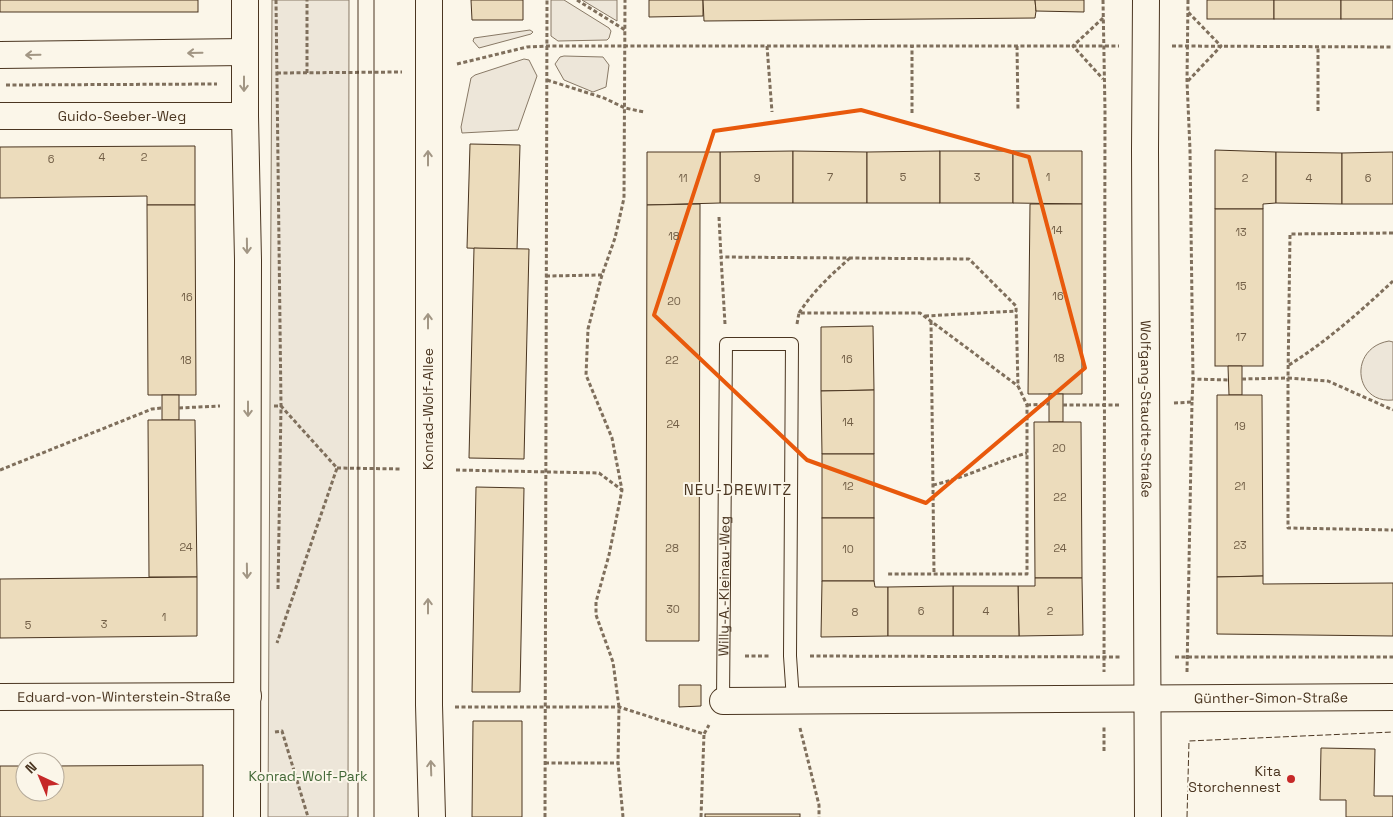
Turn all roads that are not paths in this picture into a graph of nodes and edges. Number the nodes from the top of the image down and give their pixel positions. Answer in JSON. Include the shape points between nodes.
{"nodes":[{"id":1,"x":245,"y":0,"type":"edge"},
{"id":2,"x":430,"y":0,"type":"edge"},
{"id":3,"x":1146,"y":0,"type":"edge"},
{"id":4,"x":244,"y":52,"type":"junction"},
{"id":5,"x":0,"y":55,"type":"edge"},
{"id":6,"x":0,"y":116,"type":"edge"},
{"id":7,"x":245,"y":116,"type":"junction"},
{"id":8,"x":248,"y":696,"type":"junction"},
{"id":9,"x":0,"y":697,"type":"edge"},
{"id":10,"x":1393,"y":698,"type":"edge"},
{"id":11,"x":1148,"y":699,"type":"junction"},
{"id":12,"x":723,"y":700,"type":"joint"},
{"id":13,"x":794,"y":700,"type":"junction"},
{"id":14,"x":247,"y":817,"type":"edge"},
{"id":15,"x":432,"y":817,"type":"edge"},
{"id":16,"x":1148,"y":817,"type":"edge"}],
"edges":[{"from":1,"to":4,"type":"street"},
{"from":15,"to":2,"type":"street","name":"Konrad-Wolf-Allee","one_way":true,"via":[[429,705]]},
{"from":3,"to":11,"type":"street","name":"Wolfgang-Staudte-Straße"},
{"from":4,"to":5,"type":"street","one_way":true},
{"from":4,"to":7,"type":"street","one_way":true},
{"from":6,"to":7,"type":"street","name":"Guido-Seeber-Weg"},
{"from":7,"to":8,"type":"street","one_way":true},
{"from":8,"to":9,"type":"street","name":"Eduard-von-Winterstein-Straße"},
{"from":8,"to":14,"type":"street"},
{"from":10,"to":11,"type":"street","name":"Günther-Simon-Straße"},
{"from":11,"to":13,"type":"street"},
{"from":11,"to":16,"type":"street","name":"Wolfgang-Staudte-Straße"},
{"from":12,"to":13,"type":"street"},
{"from":12,"to":13,"type":"lane","name":"Willy-A.-Kleinau-Weg","via":[[726,344],[792,344],[790,656]]}]}
